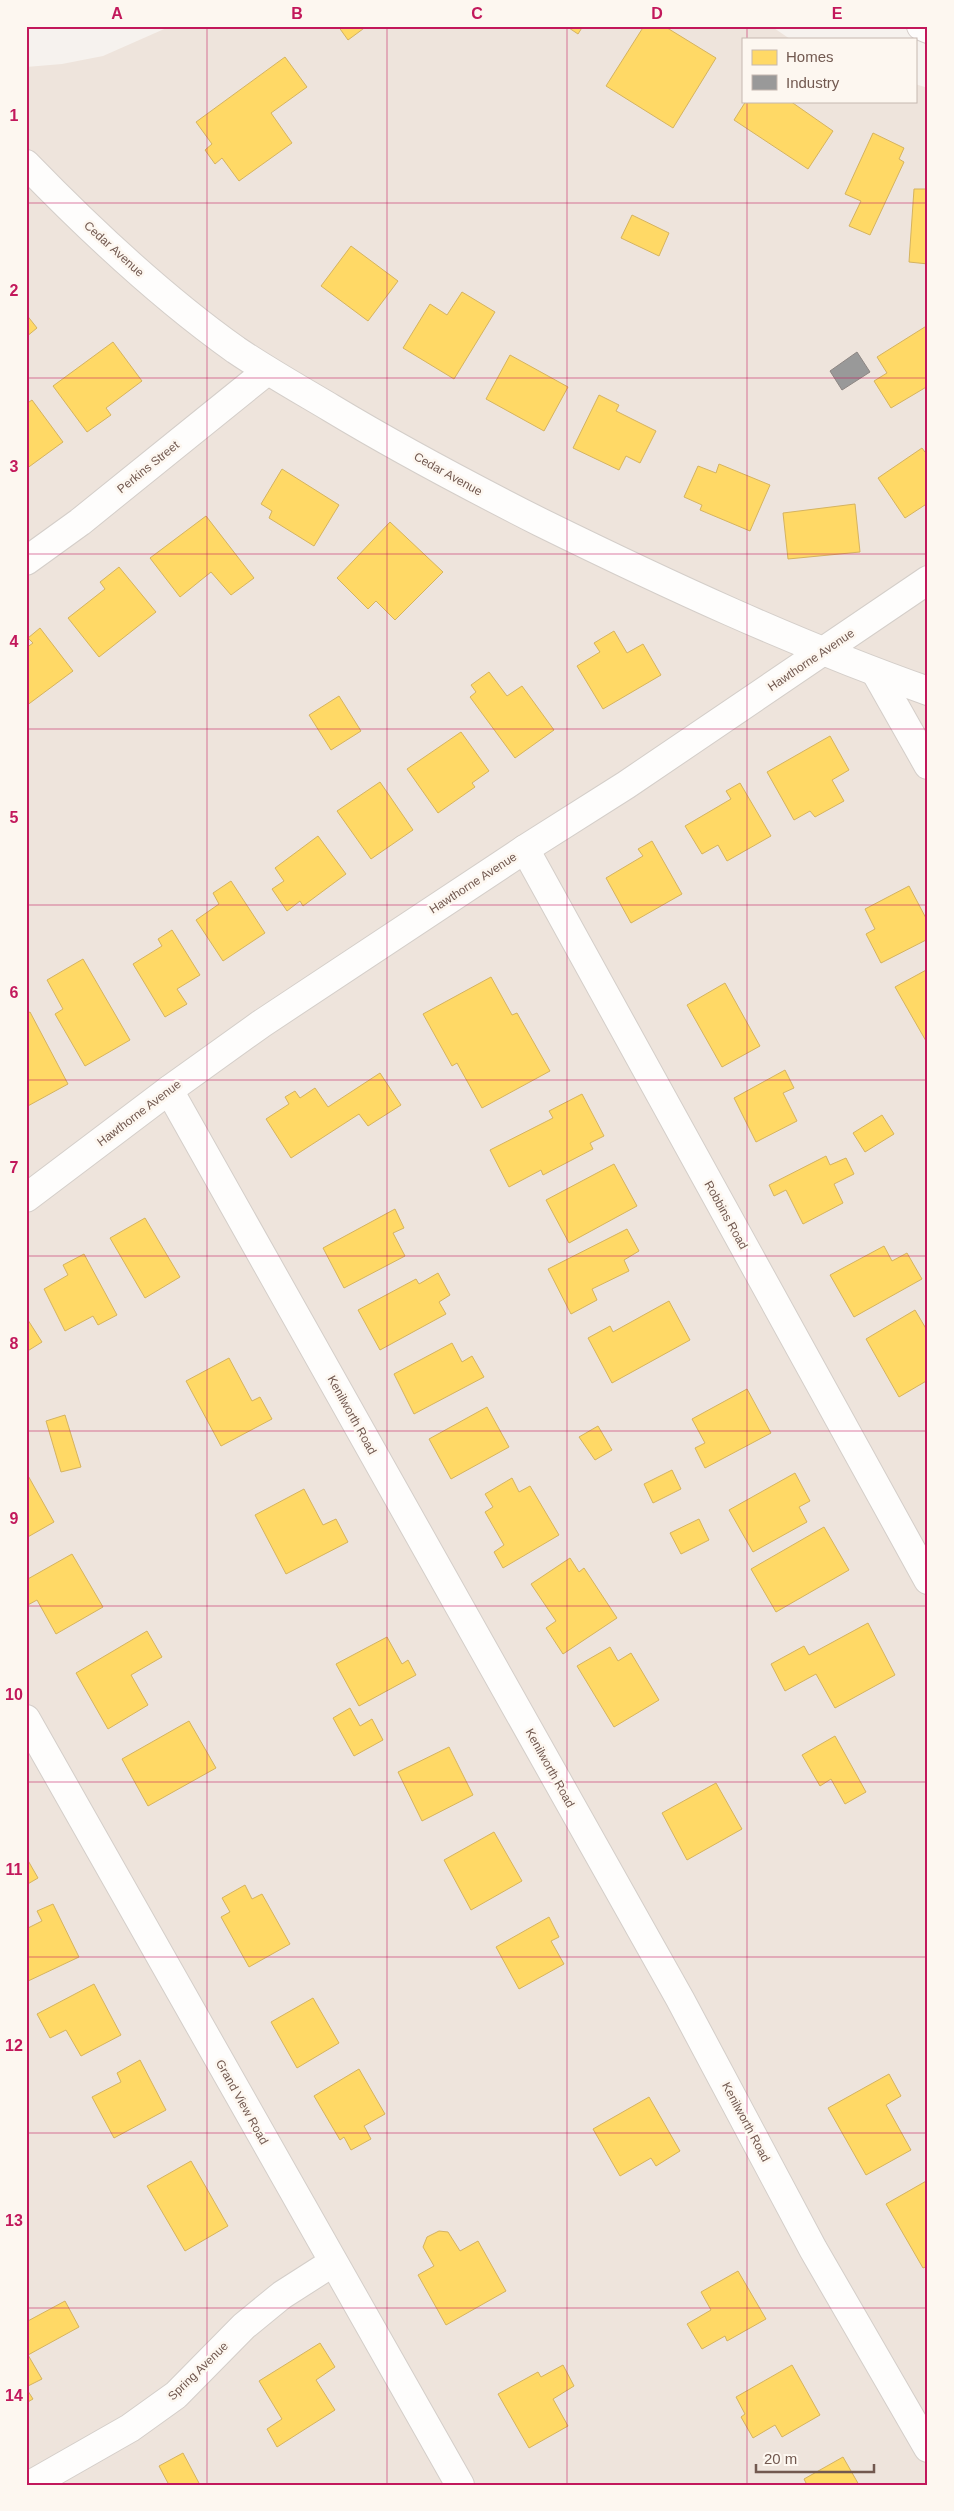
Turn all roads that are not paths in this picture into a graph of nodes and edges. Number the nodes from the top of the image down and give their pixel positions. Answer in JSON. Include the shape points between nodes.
{"nodes":[{"id":1,"x":921,"y":26,"type":"edge"},
{"id":2,"x":928,"y":29,"type":"edge"},
{"id":3,"x":26,"y":164,"type":"edge"},
{"id":4,"x":267,"y":371,"type":"junction"},
{"id":5,"x":26,"y":561,"type":"edge"},
{"id":6,"x":928,"y":580,"type":"edge"},
{"id":7,"x":824,"y":652,"type":"junction"},
{"id":8,"x":876,"y":673,"type":"junction"},
{"id":9,"x":928,"y":691,"type":"edge"},
{"id":10,"x":928,"y":765,"type":"edge"},
{"id":11,"x":525,"y":849,"type":"junction"},
{"id":12,"x":169,"y":1090,"type":"junction"},
{"id":13,"x":26,"y":1198,"type":"edge"},
{"id":14,"x":928,"y":1580,"type":"edge"},
{"id":15,"x":26,"y":1719,"type":"edge"},
{"id":16,"x":332,"y":2263,"type":"junction"},
{"id":17,"x":928,"y":2448,"type":"edge"},
{"id":18,"x":30,"y":2485,"type":"edge"},
{"id":19,"x":460,"y":2485,"type":"edge"}],
"edges":[{"from":1,"to":2,"type":"street"},
{"from":3,"to":4,"type":"street","name":"Cedar Avenue","via":[[143,275],[206,327]]},
{"from":4,"to":5,"type":"street","name":"Perkins Street","via":[[80,522]]},
{"from":4,"to":7,"type":"street","name":"Cedar Avenue","via":[[474,489],[603,553]]},
{"from":6,"to":7,"type":"street","name":"Hawthorne Avenue"},
{"from":7,"to":8,"type":"street","name":"Cedar Avenue"},
{"from":7,"to":11,"type":"street","name":"Hawthorne Avenue"},
{"from":8,"to":9,"type":"street","name":"Cedar Avenue"},
{"from":8,"to":10,"type":"street"},
{"from":11,"to":12,"type":"street","name":"Hawthorne Avenue","via":[[339,971]]},
{"from":11,"to":14,"type":"street","name":"Robbins Road"},
{"from":12,"to":13,"type":"street","name":"Hawthorne Avenue"},
{"from":12,"to":17,"type":"street","name":"Kenilworth Road","via":[[680,1999],[813,2249]]},
{"from":15,"to":16,"type":"street","name":"Grand View Road"},
{"from":16,"to":18,"type":"street","name":"Spring Avenue","via":[[282,2295],[244,2326],[176,2395],[130,2428]]},
{"from":16,"to":19,"type":"street","name":"Grand View Road"}]}
